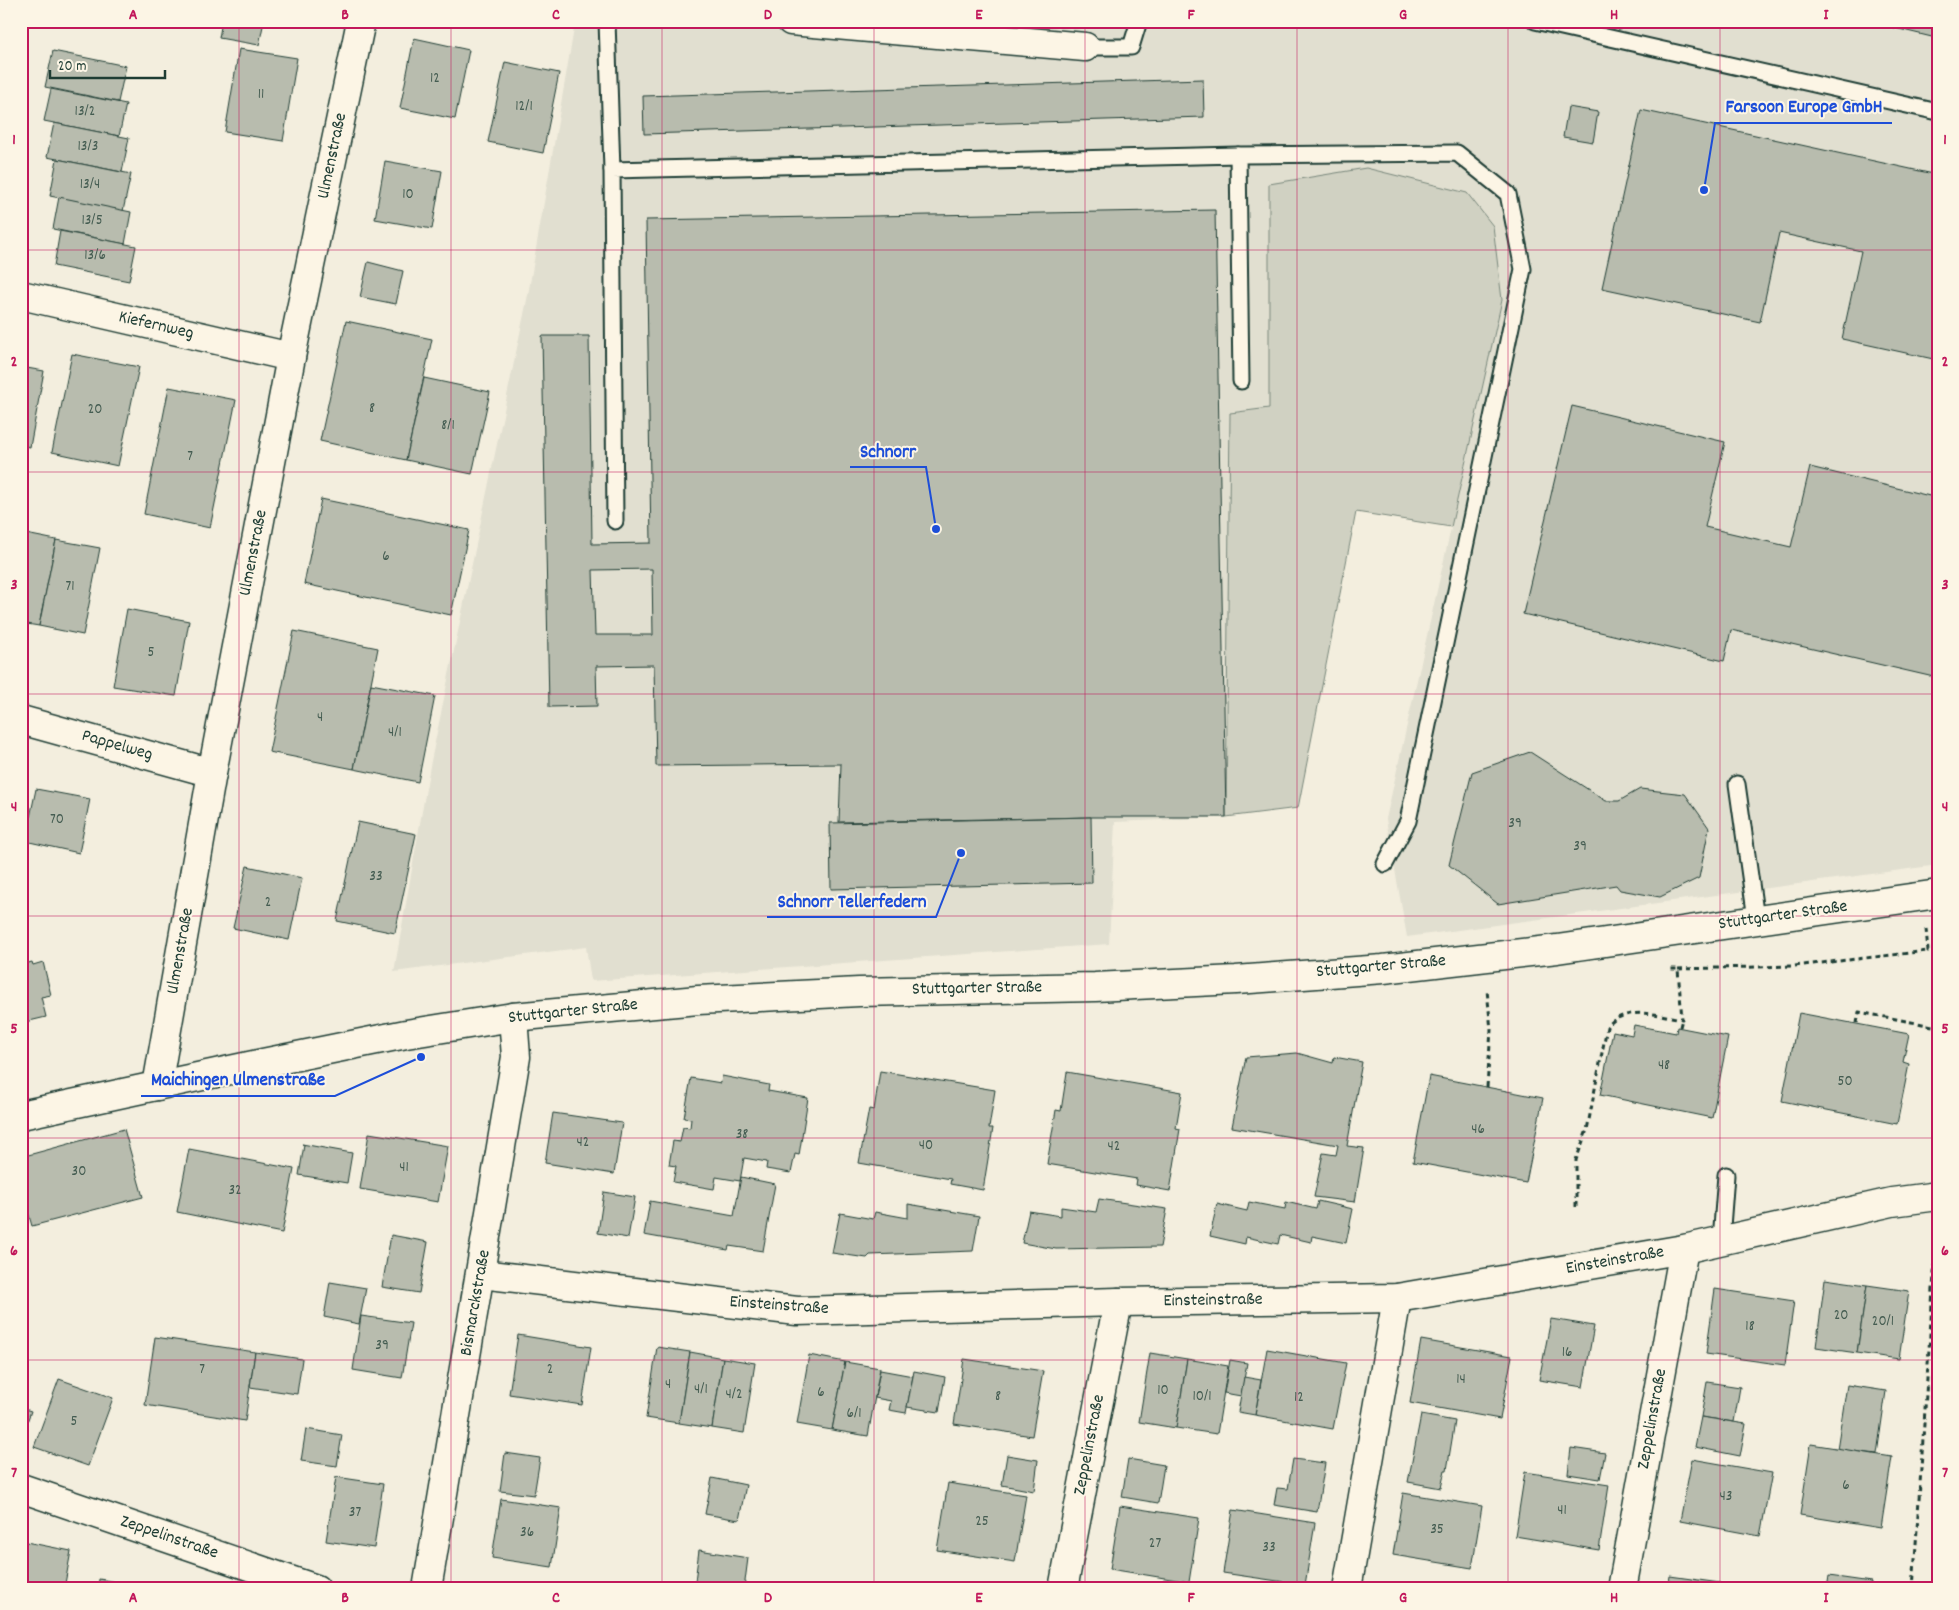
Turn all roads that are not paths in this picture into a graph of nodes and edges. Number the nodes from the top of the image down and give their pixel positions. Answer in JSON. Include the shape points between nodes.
{"nodes":[{"id":1,"x":361,"y":21,"type":"edge"},
{"id":2,"x":606,"y":21,"type":"edge"},
{"id":3,"x":791,"y":21,"type":"edge"},
{"id":4,"x":1139,"y":21,"type":"edge"},
{"id":5,"x":1534,"y":21,"type":"edge"},
{"id":6,"x":1085,"y":47,"type":"joint"},
{"id":7,"x":1938,"y":112,"type":"edge"},
{"id":8,"x":1238,"y":155,"type":"junction"},
{"id":9,"x":612,"y":170,"type":"junction"},
{"id":10,"x":21,"y":295,"type":"edge"},
{"id":11,"x":292,"y":357,"type":"junction"},
{"id":12,"x":1241,"y":381,"type":"dead end"},
{"id":13,"x":615,"y":521,"type":"dead end"},
{"id":14,"x":21,"y":720,"type":"edge"},
{"id":15,"x":212,"y":773,"type":"junction"},
{"id":16,"x":1737,"y":784,"type":"dead end"},
{"id":17,"x":1385,"y":864,"type":"dead end"},
{"id":18,"x":1938,"y":894,"type":"edge"},
{"id":19,"x":1756,"y":919,"type":"junction"},
{"id":20,"x":513,"y":1017,"type":"junction"},
{"id":21,"x":157,"y":1086,"type":"junction"},
{"id":22,"x":21,"y":1116,"type":"edge"},
{"id":23,"x":1726,"y":1175,"type":"dead end"},
{"id":24,"x":1938,"y":1196,"type":"edge"},
{"id":25,"x":1721,"y":1240,"type":"junction"},
{"id":26,"x":1684,"y":1249,"type":"junction"},
{"id":27,"x":481,"y":1274,"type":"junction"},
{"id":28,"x":1397,"y":1298,"type":"junction"},
{"id":29,"x":1118,"y":1302,"type":"junction"},
{"id":30,"x":21,"y":1488,"type":"edge"},
{"id":31,"x":316,"y":1589,"type":"edge"},
{"id":32,"x":427,"y":1589,"type":"edge"},
{"id":33,"x":1063,"y":1589,"type":"edge"},
{"id":34,"x":1347,"y":1589,"type":"edge"},
{"id":35,"x":1622,"y":1589,"type":"edge"}],
"edges":[{"from":1,"to":11,"type":"street","name":"Ulmenstraße"},
{"from":2,"to":9,"type":"lane"},
{"from":3,"to":6,"type":"street"},
{"from":4,"to":6,"type":"lane","via":[[1130,47]]},
{"from":5,"to":7,"type":"lane"},
{"from":8,"to":9,"type":"lane"},
{"from":8,"to":12,"type":"lane"},
{"from":8,"to":17,"type":"lane","via":[[1457,153],[1508,194],[1523,269],[1408,821]]},
{"from":9,"to":13,"type":"lane"},
{"from":10,"to":11,"type":"street","name":"Kiefernweg"},
{"from":11,"to":15,"type":"street","name":"Ulmenstraße"},
{"from":14,"to":15,"type":"street","name":"Pappelweg"},
{"from":15,"to":21,"type":"street","name":"Ulmenstraße"},
{"from":16,"to":19,"type":"lane"},
{"from":18,"to":19,"type":"street","name":"Stuttgarter Straße"},
{"from":19,"to":20,"type":"street","name":"Stuttgarter Straße","via":[[1558,949],[1383,969],[1104,986],[698,1000]]},
{"from":20,"to":21,"type":"street","name":"Stuttgarter Straße","via":[[406,1034]]},
{"from":20,"to":27,"type":"street","name":"Bismarckstraße","via":[[516,1056]]},
{"from":21,"to":22,"type":"street","name":"Stuttgarter Straße"},
{"from":23,"to":25,"type":"lane"},
{"from":24,"to":25,"type":"street","name":"Einsteinstraße","via":[[1892,1202]]},
{"from":25,"to":26,"type":"street","name":"Einsteinstraße"},
{"from":26,"to":28,"type":"street","name":"Einsteinstraße"},
{"from":26,"to":35,"type":"street","name":"Zeppelinstraße"},
{"from":27,"to":29,"type":"street","name":"Einsteinstraße","via":[[797,1311]]},
{"from":27,"to":32,"type":"street","name":"Bismarckstraße"},
{"from":28,"to":29,"type":"street","name":"Einsteinstraße"},
{"from":28,"to":34,"type":"street"},
{"from":29,"to":33,"type":"street","name":"Zeppelinstraße"},
{"from":30,"to":31,"type":"street","name":"Zeppelinstraße"}]}
